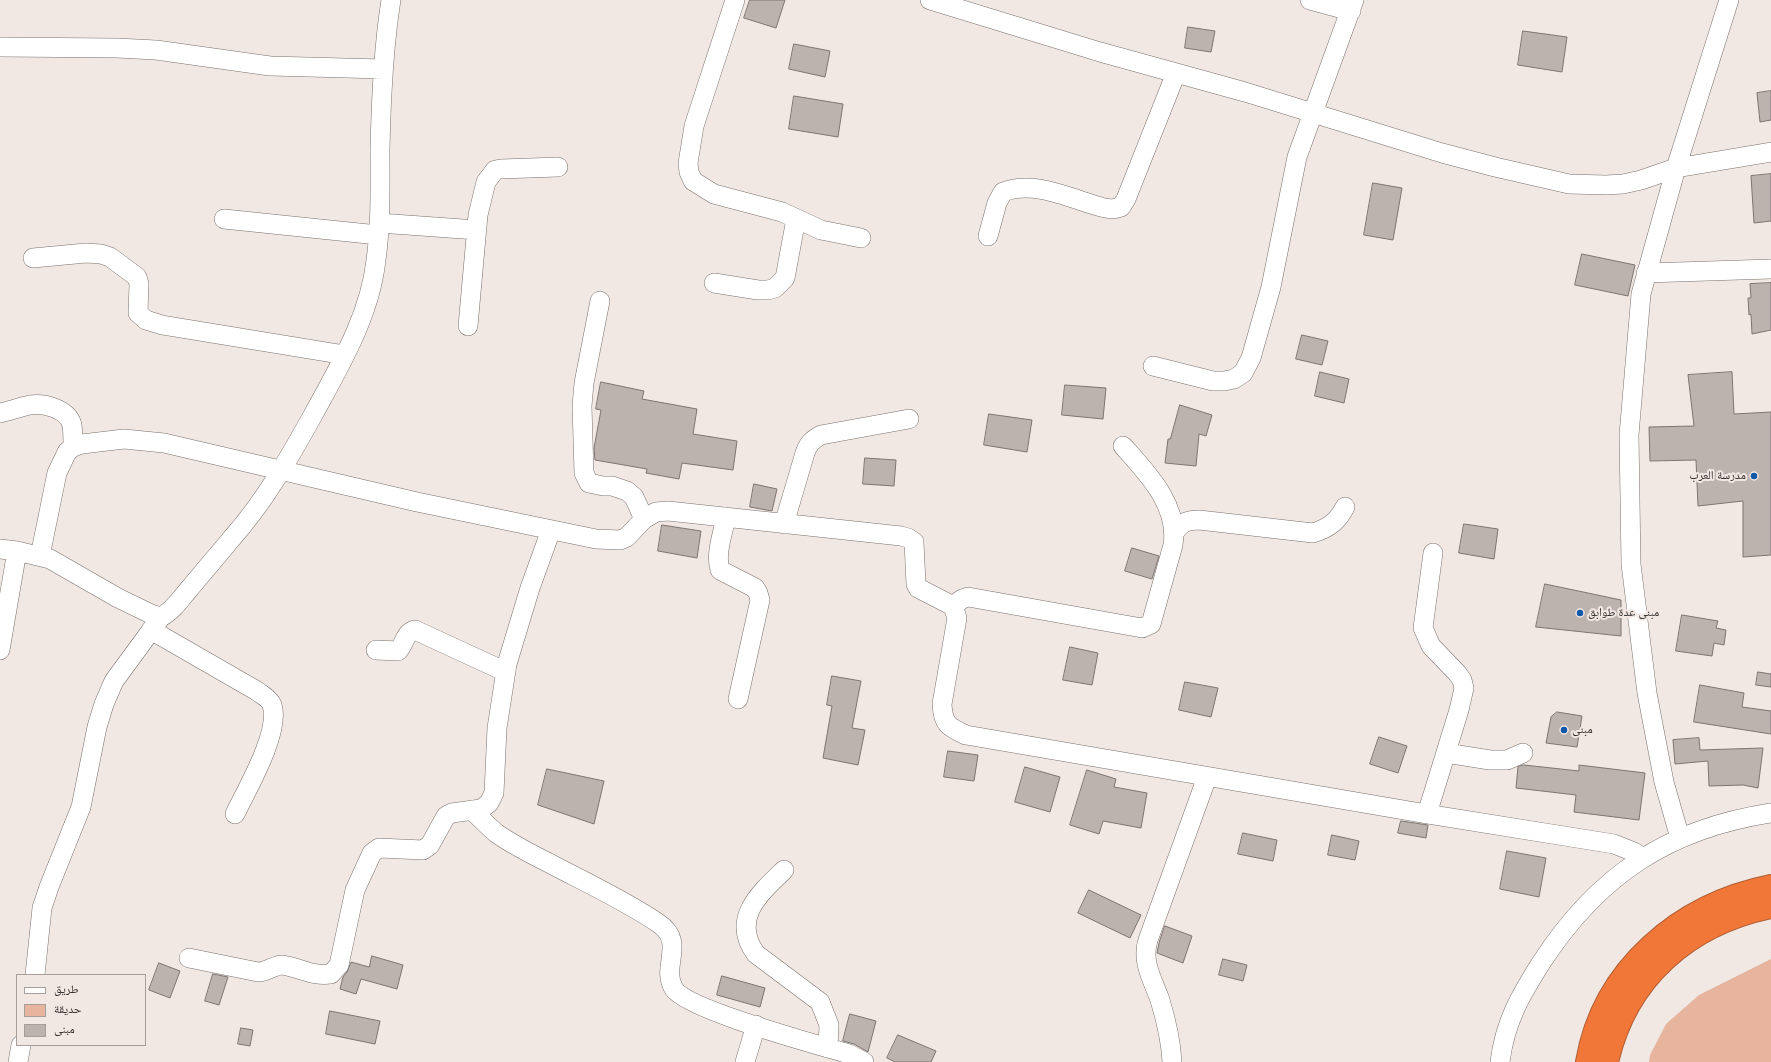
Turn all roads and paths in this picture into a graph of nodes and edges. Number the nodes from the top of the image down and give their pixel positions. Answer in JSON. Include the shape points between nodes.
{"nodes":[{"id":1,"x":391,"y":0,"type":"edge"},
{"id":2,"x":735,"y":0,"type":"edge"},
{"id":3,"x":930,"y":0,"type":"edge"},
{"id":4,"x":1310,"y":0,"type":"edge"},
{"id":5,"x":1729,"y":0,"type":"edge"},
{"id":6,"x":1352,"y":5,"type":"edge"},
{"id":7,"x":0,"y":47,"type":"edge"},
{"id":8,"x":383,"y":69,"type":"junction"},
{"id":9,"x":1176,"y":73,"type":"junction"},
{"id":10,"x":1313,"y":113,"type":"junction"},
{"id":11,"x":1771,"y":152,"type":"edge"},
{"id":12,"x":558,"y":167,"type":"dead end"},
{"id":13,"x":1676,"y":168,"type":"junction"},
{"id":14,"x":224,"y":219,"type":"dead end"},
{"id":15,"x":796,"y":219,"type":"junction"},
{"id":16,"x":379,"y":229,"type":"junction"},
{"id":17,"x":477,"y":230,"type":"junction"},
{"id":18,"x":988,"y":236,"type":"dead end"},
{"id":19,"x":861,"y":238,"type":"dead end"},
{"id":20,"x":34,"y":258,"type":"dead end"},
{"id":21,"x":1771,"y":269,"type":"edge"},
{"id":22,"x":1646,"y":273,"type":"junction"},
{"id":23,"x":714,"y":283,"type":"dead end"},
{"id":24,"x":600,"y":301,"type":"dead end"},
{"id":25,"x":468,"y":326,"type":"dead end"},
{"id":26,"x":345,"y":355,"type":"junction"},
{"id":27,"x":1153,"y":366,"type":"dead end"},
{"id":28,"x":0,"y":413,"type":"edge"},
{"id":29,"x":909,"y":419,"type":"dead end"},
{"id":30,"x":1123,"y":446,"type":"dead end"},
{"id":31,"x":73,"y":447,"type":"junction"},
{"id":32,"x":282,"y":471,"type":"junction"},
{"id":33,"x":1345,"y":506,"type":"dead end"},
{"id":34,"x":726,"y":517,"type":"junction"},
{"id":35,"x":644,"y":519,"type":"junction"},
{"id":36,"x":784,"y":524,"type":"junction"},
{"id":37,"x":551,"y":530,"type":"junction"},
{"id":38,"x":1174,"y":533,"type":"junction"},
{"id":39,"x":9,"y":550,"type":"edge"},
{"id":40,"x":1433,"y":553,"type":"dead end"},
{"id":41,"x":40,"y":556,"type":"junction"},
{"id":42,"x":953,"y":606,"type":"junction"},
{"id":43,"x":156,"y":623,"type":"junction"},
{"id":44,"x":0,"y":650,"type":"edge"},
{"id":45,"x":376,"y":650,"type":"dead end"},
{"id":46,"x":506,"y":672,"type":"junction"},
{"id":47,"x":738,"y":699,"type":"dead end"},
{"id":48,"x":1446,"y":753,"type":"junction"},
{"id":49,"x":1523,"y":753,"type":"dead end"},
{"id":50,"x":1207,"y":777,"type":"junction"},
{"id":51,"x":472,"y":810,"type":"junction"},
{"id":52,"x":1771,"y":813,"type":"edge"},
{"id":53,"x":236,"y":814,"type":"dead end"},
{"id":54,"x":1427,"y":814,"type":"junction"},
{"id":55,"x":1680,"y":838,"type":"junction"},
{"id":56,"x":1642,"y":858,"type":"junction"},
{"id":57,"x":784,"y":870,"type":"dead end"},
{"id":58,"x":1771,"y":886,"type":"edge"},
{"id":59,"x":1771,"y":906,"type":"edge"},
{"id":60,"x":189,"y":958,"type":"dead end"},
{"id":61,"x":34,"y":974,"type":"edge"},
{"id":62,"x":756,"y":1025,"type":"junction"},
{"id":63,"x":21,"y":1046,"type":"edge"},
{"id":64,"x":828,"y":1048,"type":"junction"},
{"id":65,"x":18,"y":1062,"type":"edge"},
{"id":66,"x":745,"y":1062,"type":"edge"},
{"id":67,"x":864,"y":1062,"type":"edge"},
{"id":68,"x":1172,"y":1062,"type":"edge"},
{"id":69,"x":1500,"y":1062,"type":"edge"},
{"id":70,"x":1587,"y":1062,"type":"edge"},
{"id":71,"x":1607,"y":1062,"type":"edge"}],
"edges":[{"from":1,"to":8,"type":"street"},
{"from":2,"to":15,"type":"street","via":[[694,126],[689,152],[689,172],[693,181],[714,194],[782,212]]},
{"from":3,"to":9,"type":"street"},
{"from":4,"to":6,"type":"street"},
{"from":5,"to":13,"type":"street"},
{"from":6,"to":10,"type":"street"},
{"from":7,"to":8,"type":"street","via":[[156,50],[270,66]]},
{"from":8,"to":16,"type":"street"},
{"from":9,"to":10,"type":"street"},
{"from":9,"to":18,"type":"street","via":[[1121,207],[1109,209],[1038,189],[1011,188],[1003,192],[997,203]]},
{"from":10,"to":13,"type":"street","via":[[1450,155],[1569,184],[1624,184]]},
{"from":10,"to":27,"type":"street","via":[[1297,157],[1271,287],[1258,336],[1243,373],[1234,379],[1213,380]]},
{"from":11,"to":13,"type":"street"},
{"from":12,"to":17,"type":"street","via":[[495,170],[486,182]]},
{"from":13,"to":22,"type":"street"},
{"from":14,"to":16,"type":"street"},
{"from":15,"to":19,"type":"street","via":[[821,230]]},
{"from":15,"to":23,"type":"street","via":[[785,278],[775,288],[758,290]]},
{"from":16,"to":17,"type":"street"},
{"from":16,"to":26,"type":"street","via":[[376,260],[364,312]]},
{"from":17,"to":25,"type":"street"},
{"from":20,"to":26,"type":"street","via":[[86,253],[110,257],[136,277],[139,284],[138,313],[146,320],[162,325]]},
{"from":21,"to":22,"type":"street"},
{"from":22,"to":55,"type":"street","via":[[1639,309],[1629,435],[1631,564],[1647,694],[1664,782]]},
{"from":24,"to":35,"type":"street","via":[[584,383],[584,473],[589,483],[627,491],[634,497]]},
{"from":26,"to":32,"type":"street"},
{"from":28,"to":31,"type":"street","via":[[31,405],[58,409],[70,420]]},
{"from":29,"to":36,"type":"street","via":[[821,435],[808,444]]},
{"from":30,"to":38,"type":"street","via":[[1159,488]]},
{"from":31,"to":32,"type":"street","via":[[134,438]]},
{"from":31,"to":41,"type":"street","via":[[67,452],[57,473]]},
{"from":32,"to":37,"type":"street"},
{"from":32,"to":43,"type":"street","via":[[241,528],[176,604]]},
{"from":33,"to":38,"type":"street","via":[[1336,522],[1324,530],[1313,533],[1189,520]]},
{"from":34,"to":35,"type":"street","via":[[668,511],[656,512]]},
{"from":34,"to":36,"type":"street"},
{"from":34,"to":47,"type":"street","via":[[719,555],[720,570],[755,588],[760,600]]},
{"from":35,"to":37,"type":"street","via":[[627,537],[613,541]]},
{"from":36,"to":42,"type":"street","via":[[908,538],[914,542],[918,588]]},
{"from":37,"to":46,"type":"street","via":[[516,632]]},
{"from":38,"to":42,"type":"street","via":[[1154,616],[1147,627],[968,598]]},
{"from":39,"to":41,"type":"street"},
{"from":39,"to":44,"type":"street"},
{"from":40,"to":48,"type":"street","via":[[1423,628],[1431,646],[1458,674],[1464,688],[1460,710]]},
{"from":41,"to":43,"type":"street","via":[[61,564],[118,598],[156,616]]},
{"from":42,"to":50,"type":"street","via":[[957,618],[942,704],[943,717],[956,731],[966,735]]},
{"from":43,"to":53,"type":"street","via":[[270,700],[273,725],[270,739]]},
{"from":43,"to":61,"type":"street","via":[[114,681],[104,704],[96,728],[81,807],[42,908]]},
{"from":45,"to":46,"type":"street","via":[[398,651],[410,631],[415,630]]},
{"from":46,"to":51,"type":"street","via":[[497,728],[494,793],[485,807]]},
{"from":48,"to":49,"type":"street","via":[[1490,760],[1507,760]]},
{"from":48,"to":54,"type":"street"},
{"from":50,"to":54,"type":"street"},
{"from":50,"to":68,"type":"street","via":[[1145,954],[1160,1000]]},
{"from":51,"to":60,"type":"street","via":[[446,816],[430,845],[423,850],[379,848],[372,852],[355,890],[338,965],[331,974],[314,974],[282,965],[258,972]]},
{"from":51,"to":62,"type":"street","via":[[515,846],[607,893],[663,926],[672,940],[671,980],[675,989],[701,1006]]},
{"from":52,"to":55,"type":"street","via":[[1728,821]]},
{"from":54,"to":56,"type":"street","via":[[1614,844],[1629,849]]},
{"from":55,"to":56,"type":"street"},
{"from":56,"to":69,"type":"street","via":[[1592,897],[1546,956],[1510,1016]]},
{"from":57,"to":64,"type":"street","via":[[753,903],[746,928],[748,944],[756,954],[820,1002],[829,1025]]},
{"from":58,"to":70,"type":"highway","via":[[1732,896],[1694,913],[1676,924],[1645,952],[1608,1003],[1594,1035]]},
{"from":59,"to":71,"type":"highway","via":[[1746,912],[1716,924],[1668,955],[1632,998],[1616,1031]]},
{"from":62,"to":64,"type":"street"},
{"from":62,"to":66,"type":"street"},
{"from":63,"to":65,"type":"street"},
{"from":64,"to":67,"type":"street","via":[[849,1054]]}]}
